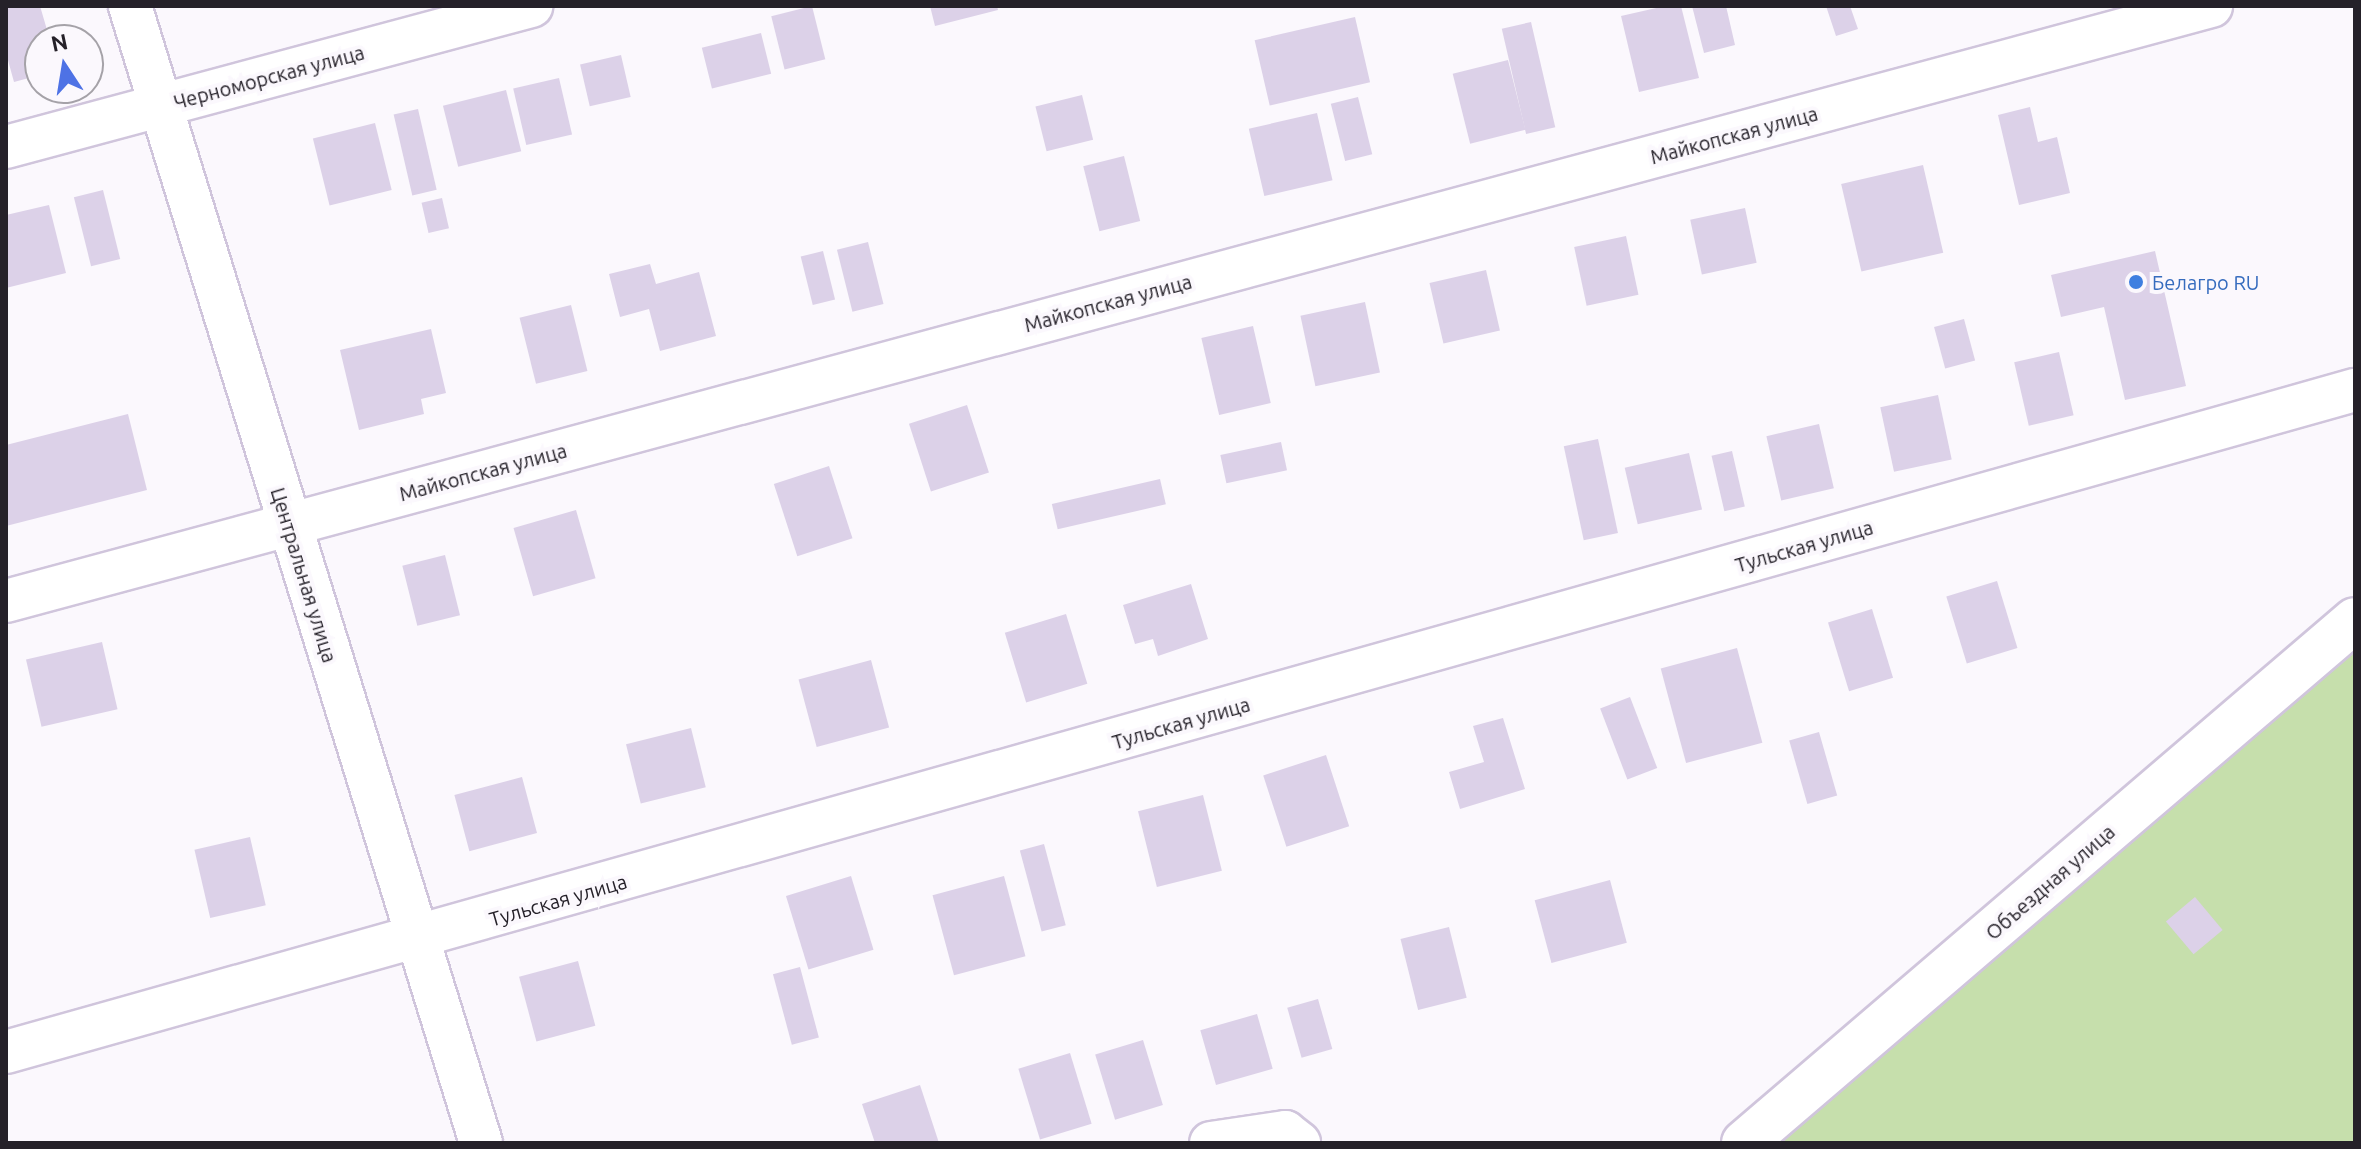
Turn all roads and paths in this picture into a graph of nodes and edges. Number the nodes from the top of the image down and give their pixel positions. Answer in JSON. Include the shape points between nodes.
{"nodes":[{"id":1,"x":130,"y":6,"type":"edge"},
{"id":2,"x":531,"y":6,"type":"edge"},
{"id":3,"x":2211,"y":6,"type":"edge"},
{"id":4,"x":161,"y":106,"type":"junction"},
{"id":5,"x":6,"y":147,"type":"edge"},
{"id":6,"x":2355,"y":390,"type":"edge"},
{"id":7,"x":289,"y":524,"type":"junction"},
{"id":8,"x":6,"y":601,"type":"edge"},
{"id":9,"x":2355,"y":620,"type":"edge"},
{"id":10,"x":415,"y":940,"type":"junction"},
{"id":11,"x":6,"y":1052,"type":"edge"},
{"id":12,"x":481,"y":1143,"type":"edge"},
{"id":13,"x":1211,"y":1143,"type":"edge"},
{"id":14,"x":1299,"y":1143,"type":"edge"},
{"id":15,"x":1744,"y":1143,"type":"edge"}],
"edges":[{"from":1,"to":4,"type":"street","name":"Центральная улица"},
{"from":2,"to":4,"type":"street","name":"Черноморская улица"},
{"from":3,"to":7,"type":"street","name":"Майкопская улица"},
{"from":4,"to":5,"type":"street","name":"Черноморская улица"},
{"from":4,"to":7,"type":"street","name":"Центральная улица"},
{"from":6,"to":10,"type":"street","name":"Тульская улица"},
{"from":7,"to":8,"type":"street","name":"Майкопская улица"},
{"from":7,"to":10,"type":"street","name":"Центральная улица"},
{"from":9,"to":15,"type":"street","name":"Объездная улица"},
{"from":10,"to":11,"type":"street","name":"Тульская улица"},
{"from":10,"to":12,"type":"street","name":"Центральная улица"},
{"from":13,"to":14,"type":"street","via":[[1285,1132]]}]}
